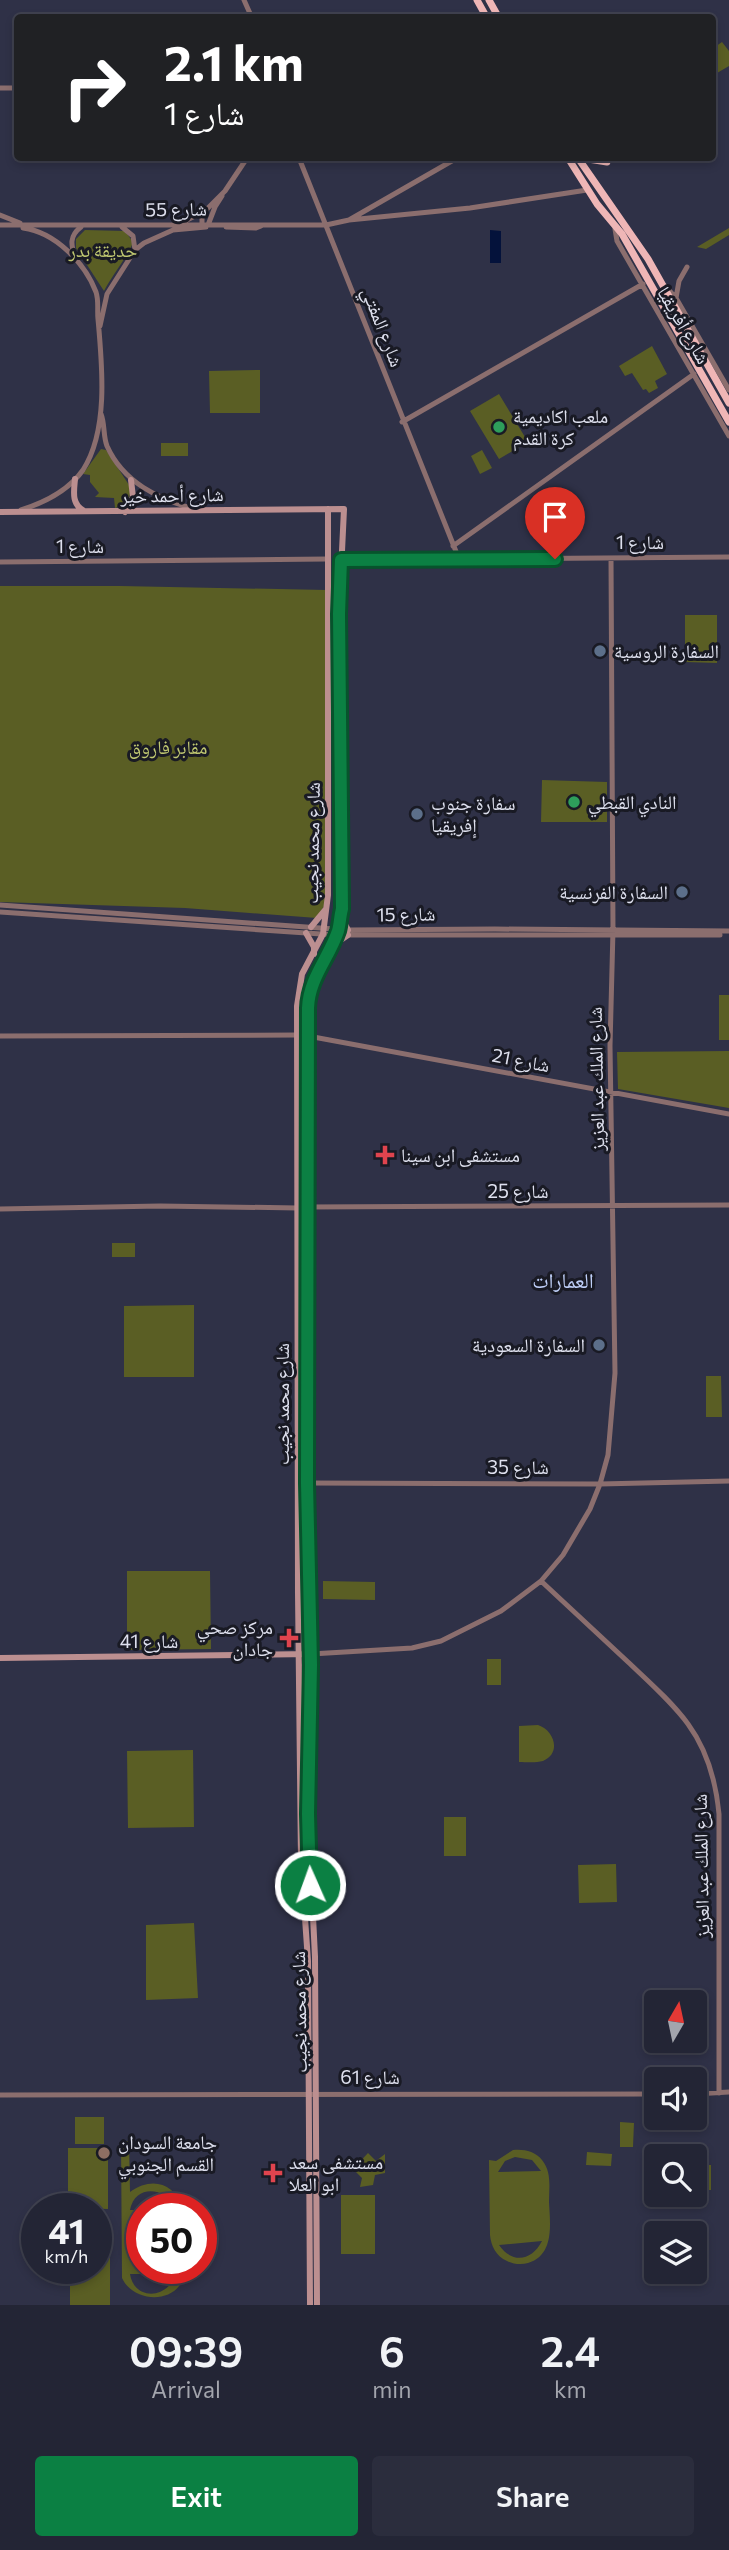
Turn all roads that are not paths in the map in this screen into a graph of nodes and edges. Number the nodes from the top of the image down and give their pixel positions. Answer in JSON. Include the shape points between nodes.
{"nodes":[{"id":1,"x":245,"y":161,"type":"edge"},
{"id":2,"x":300,"y":161,"type":"edge"},
{"id":3,"x":452,"y":161,"type":"edge"},
{"id":4,"x":570,"y":161,"type":"edge"},
{"id":5,"x":581,"y":161,"type":"edge"},
{"id":6,"x":600,"y":161,"type":"edge"},
{"id":7,"x":607,"y":162,"type":"dead end"},
{"id":8,"x":587,"y":173,"type":"junction"},
{"id":9,"x":580,"y":178,"type":"junction"},
{"id":10,"x":596,"y":186,"type":"junction"},
{"id":11,"x":587,"y":190,"type":"junction"},
{"id":12,"x":225,"y":191,"type":"junction"},
{"id":13,"x":205,"y":211,"type":"junction"},
{"id":14,"x":614,"y":211,"type":"junction"},
{"id":15,"x":0,"y":215,"type":"edge"},
{"id":16,"x":212,"y":215,"type":"junction"},
{"id":17,"x":606,"y":216,"type":"junction"},
{"id":18,"x":353,"y":219,"type":"junction"},
{"id":19,"x":180,"y":224,"type":"junction"},
{"id":20,"x":222,"y":224,"type":"junction"},
{"id":21,"x":205,"y":225,"type":"junction"},
{"id":22,"x":261,"y":225,"type":"junction"},
{"id":23,"x":326,"y":225,"type":"junction"},
{"id":24,"x":0,"y":226,"type":"edge"},
{"id":25,"x":81,"y":226,"type":"junction"},
{"id":26,"x":118,"y":226,"type":"junction"},
{"id":27,"x":26,"y":227,"type":"junction"},
{"id":28,"x":615,"y":229,"type":"junction"},
{"id":29,"x":135,"y":250,"type":"junction"},
{"id":30,"x":75,"y":258,"type":"junction"},
{"id":31,"x":687,"y":267,"type":"dead end"},
{"id":32,"x":661,"y":283,"type":"junction"},
{"id":33,"x":643,"y":285,"type":"junction"},
{"id":34,"x":653,"y":287,"type":"junction"},
{"id":35,"x":96,"y":292,"type":"junction"},
{"id":36,"x":107,"y":294,"type":"junction"},
{"id":37,"x":676,"y":298,"type":"junction"},
{"id":38,"x":100,"y":326,"type":"junction"},
{"id":39,"x":694,"y":374,"type":"junction"},
{"id":40,"x":729,"y":390,"type":"edge"},
{"id":41,"x":729,"y":404,"type":"edge"},
{"id":42,"x":101,"y":414,"type":"junction"},
{"id":43,"x":402,"y":422,"type":"junction"},
{"id":44,"x":729,"y":422,"type":"edge"},
{"id":45,"x":729,"y":436,"type":"edge"},
{"id":46,"x":107,"y":447,"type":"junction"},
{"id":47,"x":94,"y":448,"type":"junction"},
{"id":48,"x":75,"y":479,"type":"junction"},
{"id":49,"x":131,"y":480,"type":"junction"},
{"id":50,"x":328,"y":509,"type":"junction"},
{"id":51,"x":344,"y":509,"type":"joint"},
{"id":52,"x":200,"y":510,"type":"junction"},
{"id":53,"x":0,"y":512,"type":"edge"},
{"id":54,"x":15,"y":512,"type":"junction"},
{"id":55,"x":91,"y":512,"type":"junction"},
{"id":56,"x":125,"y":512,"type":"junction"},
{"id":57,"x":453,"y":546,"type":"junction"},
{"id":58,"x":729,"y":557,"type":"edge"},
{"id":59,"x":611,"y":558,"type":"junction"},
{"id":60,"x":327,"y":559,"type":"junction"},
{"id":61,"x":459,"y":559,"type":"junction"},
{"id":62,"x":341,"y":560,"type":"junction"},
{"id":63,"x":0,"y":562,"type":"edge"},
{"id":64,"x":329,"y":709,"type":"junction"},
{"id":65,"x":340,"y":710,"type":"junction"},
{"id":66,"x":341,"y":734,"type":"junction"},
{"id":67,"x":329,"y":736,"type":"junction"},
{"id":68,"x":0,"y":905,"type":"edge"},
{"id":69,"x":327,"y":908,"type":"junction"},
{"id":70,"x":0,"y":912,"type":"edge"},
{"id":71,"x":341,"y":914,"type":"junction"},
{"id":72,"x":311,"y":927,"type":"junction"},
{"id":73,"x":324,"y":931,"type":"junction"},
{"id":74,"x":338,"y":932,"type":"junction"},
{"id":75,"x":306,"y":933,"type":"junction"},
{"id":76,"x":348,"y":933,"type":"junction"},
{"id":77,"x":613,"y":933,"type":"junction"},
{"id":78,"x":729,"y":933,"type":"edge"},
{"id":79,"x":327,"y":953,"type":"junction"},
{"id":80,"x":314,"y":955,"type":"junction"},
{"id":81,"x":297,"y":1035,"type":"junction"},
{"id":82,"x":308,"y":1035,"type":"junction"},
{"id":83,"x":0,"y":1036,"type":"edge"},
{"id":84,"x":611,"y":1092,"type":"junction"},
{"id":85,"x":729,"y":1114,"type":"edge"},
{"id":86,"x":729,"y":1205,"type":"edge"},
{"id":87,"x":614,"y":1206,"type":"junction"},
{"id":88,"x":298,"y":1208,"type":"junction"},
{"id":89,"x":308,"y":1208,"type":"junction"},
{"id":90,"x":0,"y":1209,"type":"edge"},
{"id":91,"x":729,"y":1481,"type":"edge"},
{"id":92,"x":307,"y":1483,"type":"junction"},
{"id":93,"x":600,"y":1485,"type":"junction"},
{"id":94,"x":541,"y":1581,"type":"junction"},
{"id":95,"x":311,"y":1654,"type":"junction"},
{"id":96,"x":299,"y":1655,"type":"junction"},
{"id":97,"x":0,"y":1658,"type":"edge"},
{"id":98,"x":729,"y":2092,"type":"edge"},
{"id":99,"x":311,"y":2093,"type":"junction"},
{"id":100,"x":719,"y":2093,"type":"junction"},
{"id":101,"x":644,"y":2094,"type":"edge"},
{"id":102,"x":707,"y":2094,"type":"edge"},
{"id":103,"x":0,"y":2095,"type":"edge"},
{"id":104,"x":309,"y":2256,"type":"junction"},
{"id":105,"x":318,"y":2257,"type":"junction"},
{"id":106,"x":310,"y":2305,"type":"edge"},
{"id":107,"x":317,"y":2305,"type":"edge"}],
"edges":[{"from":1,"to":12,"type":"street"},
{"from":2,"to":23,"type":"street","name":"شارع المفتي"},
{"from":3,"to":18,"type":"street"},
{"from":4,"to":9,"type":"highway","name":"شارع أفريقيا"},
{"from":5,"to":8,"type":"highway","name":"شارع أفريقيا"},
{"from":6,"to":7,"type":"highway"},
{"from":8,"to":9,"type":"highway"},
{"from":8,"to":10,"type":"highway","name":"شارع أفريقيا"},
{"from":9,"to":11,"type":"highway","name":"شارع أفريقيا"},
{"from":10,"to":11,"type":"highway"},
{"from":10,"to":14,"type":"highway","name":"شارع أفريقيا"},
{"from":11,"to":17,"type":"highway","name":"شارع أفريقيا"},
{"from":11,"to":18,"type":"street"},
{"from":12,"to":13,"type":"street"},
{"from":12,"to":16,"type":"street"},
{"from":13,"to":19,"type":"street"},
{"from":13,"to":21,"type":"street"},
{"from":14,"to":17,"type":"highway"},
{"from":14,"to":32,"type":"highway","name":"شارع أفريقيا"},
{"from":15,"to":27,"type":"street"},
{"from":16,"to":20,"type":"street"},
{"from":16,"to":21,"type":"street"},
{"from":17,"to":28,"type":"highway","name":"شارع أفريقيا"},
{"from":18,"to":23,"type":"street","name":"شارع 55"},
{"from":19,"to":21,"type":"street","name":"شارع 55"},
{"from":19,"to":26,"type":"street","name":"شارع 55"},
{"from":20,"to":21,"type":"street","name":"شارع 55"},
{"from":20,"to":22,"type":"street","name":"شارع 55"},
{"from":21,"to":22,"type":"street"},
{"from":21,"to":29,"type":"street","via":[[169,231]]},
{"from":22,"to":23,"type":"street","name":"شارع 55"},
{"from":23,"to":43,"type":"street","name":"شارع المفتي"},
{"from":24,"to":27,"type":"street","name":"شارع 55"},
{"from":25,"to":26,"type":"street","name":"شارع 55"},
{"from":25,"to":27,"type":"street","name":"شارع 55"},
{"from":25,"to":30,"type":"street","via":[[71,242]]},
{"from":26,"to":29,"type":"street","via":[[133,236]]},
{"from":27,"to":30,"type":"street"},
{"from":28,"to":33,"type":"street","name":"شارع أفريقيا","via":[[617,241]]},
{"from":28,"to":34,"type":"highway","name":"شارع أفريقيا"},
{"from":29,"to":36,"type":"street"},
{"from":30,"to":35,"type":"street"},
{"from":31,"to":37,"type":"street"},
{"from":32,"to":34,"type":"highway"},
{"from":32,"to":37,"type":"street","name":"شارع أفريقيا"},
{"from":32,"to":41,"type":"highway","name":"شارع أفريقيا"},
{"from":33,"to":39,"type":"street","name":"شارع أفريقيا"},
{"from":33,"to":43,"type":"street"},
{"from":34,"to":44,"type":"highway","name":"شارع أفريقيا"},
{"from":35,"to":36,"type":"street"},
{"from":35,"to":38,"type":"street"},
{"from":36,"to":38,"type":"street"},
{"from":37,"to":40,"type":"street","name":"شارع أفريقيا"},
{"from":38,"to":42,"type":"street"},
{"from":39,"to":45,"type":"street","name":"شارع أفريقيا"},
{"from":39,"to":57,"type":"street"},
{"from":42,"to":46,"type":"street"},
{"from":42,"to":47,"type":"street"},
{"from":43,"to":57,"type":"street","name":"شارع المفتي"},
{"from":46,"to":47,"type":"street"},
{"from":46,"to":49,"type":"street"},
{"from":47,"to":48,"type":"street"},
{"from":48,"to":54,"type":"street","via":[[41,503]]},
{"from":48,"to":55,"type":"main road","via":[[76,504]]},
{"from":49,"to":52,"type":"street","via":[[161,499]]},
{"from":49,"to":56,"type":"main road","via":[[133,497]]},
{"from":50,"to":51,"type":"main road","name":"شارع أحمد خير"},
{"from":50,"to":52,"type":"main road","name":"شارع أحمد خير"},
{"from":50,"to":60,"type":"main road","name":"شارع محمد نجيب"},
{"from":51,"to":62,"type":"main road","name":"شارع محمد نجيب"},
{"from":52,"to":56,"type":"main road","name":"شارع أحمد خير"},
{"from":53,"to":54,"type":"main road","name":"شارع أحمد خير"},
{"from":54,"to":55,"type":"main road","name":"شارع أحمد خير"},
{"from":55,"to":56,"type":"main road","name":"شارع أحمد خير"},
{"from":57,"to":61,"type":"street","name":"شارع المفتي"},
{"from":58,"to":59,"type":"street","name":"شارع 1"},
{"from":59,"to":61,"type":"street","name":"شارع 1"},
{"from":59,"to":77,"type":"street","name":"شارع الملك عبد العزيز"},
{"from":60,"to":63,"type":"street","name":"شارع 1"},
{"from":60,"to":64,"type":"main road","name":"شارع محمد نجيب"},
{"from":61,"to":62,"type":"street","name":"شارع 1"},
{"from":62,"to":65,"type":"main road","name":"شارع محمد نجيب"},
{"from":64,"to":65,"type":"main road","via":[[333,715]]},
{"from":64,"to":67,"type":"main road","name":"شارع محمد نجيب"},
{"from":65,"to":66,"type":"main road","name":"شارع محمد نجيب"},
{"from":66,"to":67,"type":"main road","via":[[332,727]]},
{"from":66,"to":71,"type":"main road","name":"شارع محمد نجيب"},
{"from":67,"to":69,"type":"main road","name":"شارع محمد نجيب"},
{"from":68,"to":72,"type":"street","name":"شارع 15"},
{"from":69,"to":72,"type":"main road"},
{"from":69,"to":73,"type":"main road","name":"شارع محمد نجيب"},
{"from":70,"to":75,"type":"street","name":"شارع 15"},
{"from":71,"to":74,"type":"main road","name":"شارع محمد نجيب"},
{"from":71,"to":76,"type":"main road"},
{"from":72,"to":73,"type":"street","name":"شارع 15"},
{"from":73,"to":74,"type":"street","name":"شارع 15"},
{"from":73,"to":75,"type":"street","name":"شارع 15"},
{"from":73,"to":80,"type":"main road","name":"شارع محمد نجيب"},
{"from":74,"to":76,"type":"street","name":"شارع 15"},
{"from":74,"to":79,"type":"main road","name":"شارع محمد نجيب"},
{"from":75,"to":80,"type":"main road"},
{"from":76,"to":77,"type":"street","name":"شارع 15"},
{"from":76,"to":79,"type":"main road"},
{"from":77,"to":78,"type":"street","name":"شارع 15"},
{"from":77,"to":84,"type":"street","name":"شارع الملك عبد العزيز"},
{"from":79,"to":82,"type":"main road","name":"شارع محمد نجيب","via":[[309,997]]},
{"from":80,"to":81,"type":"main road","name":"شارع محمد نجيب","via":[[302,974]]},
{"from":81,"to":83,"type":"street"},
{"from":81,"to":88,"type":"main road","name":"شارع محمد نجيب"},
{"from":82,"to":84,"type":"street","name":"شارع 21"},
{"from":82,"to":89,"type":"main road","name":"شارع محمد نجيب"},
{"from":84,"to":85,"type":"street","name":"شارع 21"},
{"from":84,"to":87,"type":"street","name":"شارع الملك عبد العزيز"},
{"from":86,"to":87,"type":"street","name":"شارع 25"},
{"from":87,"to":89,"type":"street","name":"شارع 25"},
{"from":87,"to":93,"type":"street","name":"شارع الملك عبد العزيز","via":[[615,1373],[608,1455]]},
{"from":88,"to":90,"type":"street"},
{"from":88,"to":96,"type":"main road","name":"شارع محمد نجيب"},
{"from":89,"to":92,"type":"main road","name":"شارع محمد نجيب"},
{"from":91,"to":93,"type":"street","name":"شارع 35"},
{"from":92,"to":93,"type":"street","name":"شارع 35"},
{"from":92,"to":95,"type":"main road","name":"شارع محمد نجيب"},
{"from":93,"to":94,"type":"street","name":"شارع الملك عبد العزيز","via":[[577,1533]]},
{"from":94,"to":95,"type":"street","name":"شارع الملك عبد العزيز","via":[[501,1611],[441,1641],[412,1648]]},
{"from":94,"to":100,"type":"street","name":"شارع الملك عبد العزيز","via":[[687,1722],[710,1768],[719,1814]]},
{"from":95,"to":96,"type":"main road","name":"شارع 41"},
{"from":95,"to":99,"type":"main road","name":"شارع محمد نجيب","via":[[308,1814],[315,1957]]},
{"from":96,"to":97,"type":"main road","name":"شارع 41"},
{"from":96,"to":99,"type":"main road","name":"شارع محمد نجيب"},
{"from":98,"to":100,"type":"street"},
{"from":99,"to":101,"type":"street","name":"شارع 61"},
{"from":99,"to":103,"type":"street","name":"شارع 61"},
{"from":99,"to":104,"type":"main road","name":"شارع محمد نجيب"},
{"from":99,"to":105,"type":"main road","name":"شارع محمد نجيب"},
{"from":100,"to":102,"type":"street"},
{"from":104,"to":105,"type":"main road"},
{"from":104,"to":106,"type":"main road","name":"شارع محمد نجيب"},
{"from":105,"to":107,"type":"main road","name":"شارع محمد نجيب"}]}
